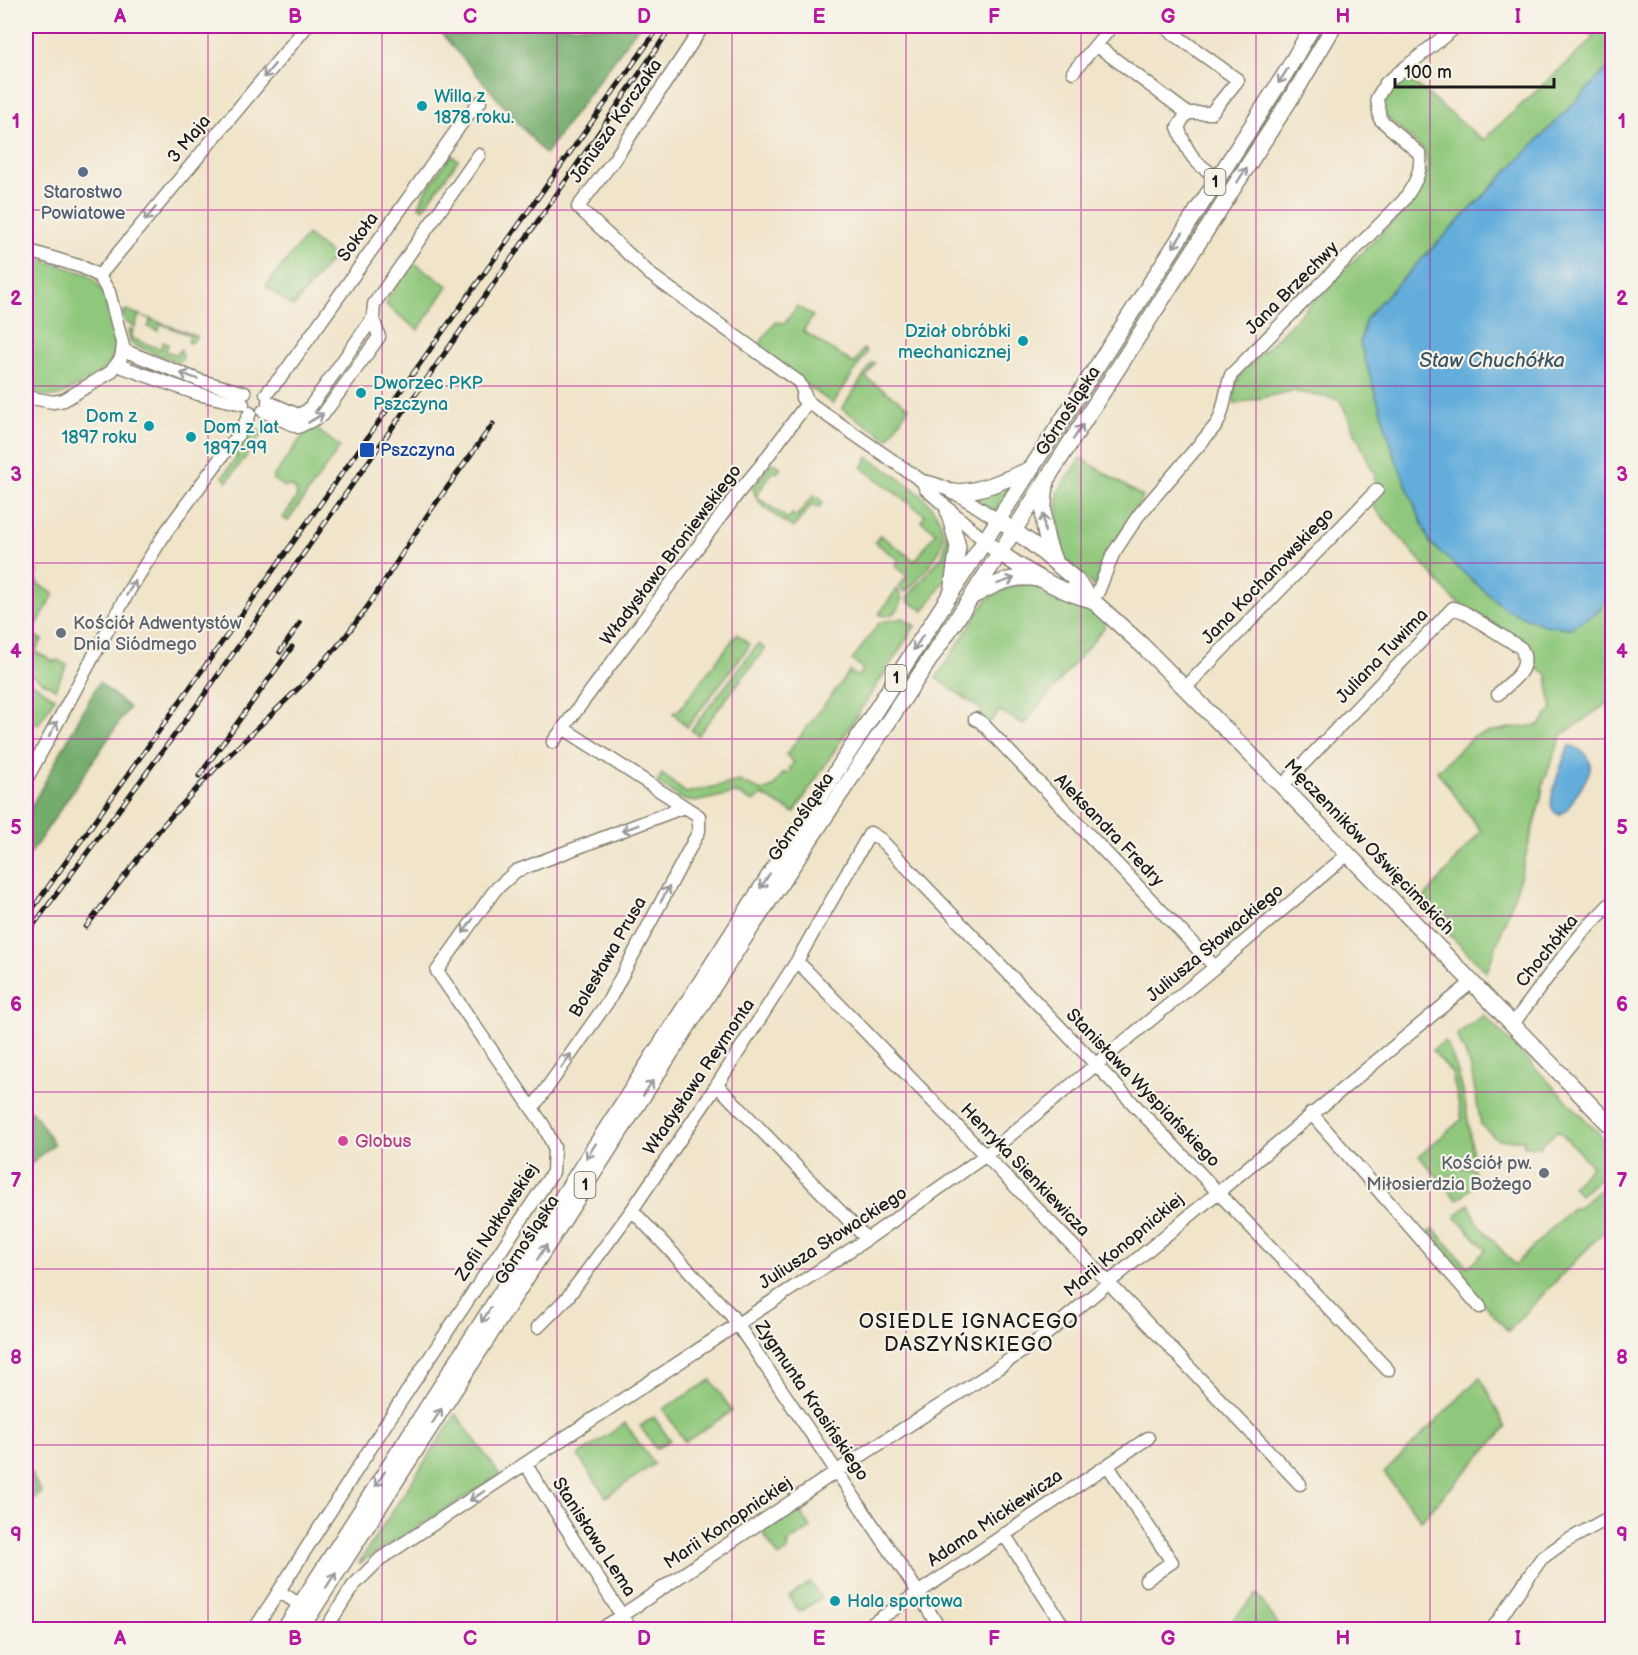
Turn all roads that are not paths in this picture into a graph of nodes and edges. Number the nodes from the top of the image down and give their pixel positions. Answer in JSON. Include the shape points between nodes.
{"nodes":[{"id":1,"x":307,"y":26,"type":"edge"},
{"id":2,"x":703,"y":26,"type":"edge"},
{"id":3,"x":1112,"y":26,"type":"edge"},
{"id":4,"x":1163,"y":26,"type":"edge"},
{"id":5,"x":1313,"y":26,"type":"edge"},
{"id":6,"x":1334,"y":26,"type":"edge"},
{"id":7,"x":1457,"y":26,"type":"edge"},
{"id":8,"x":1096,"y":45,"type":"junction"},
{"id":9,"x":1073,"y":72,"type":"dead end"},
{"id":10,"x":480,"y":102,"type":"dead end"},
{"id":11,"x":1187,"y":112,"type":"junction"},
{"id":12,"x":479,"y":155,"type":"dead end"},
{"id":13,"x":1209,"y":171,"type":"dead end"},
{"id":14,"x":26,"y":250,"type":"edge"},
{"id":15,"x":99,"y":276,"type":"junction"},
{"id":16,"x":123,"y":350,"type":"junction"},
{"id":17,"x":117,"y":365,"type":"junction"},
{"id":18,"x":26,"y":398,"type":"edge"},
{"id":19,"x":804,"y":400,"type":"junction"},
{"id":20,"x":266,"y":402,"type":"junction"},
{"id":21,"x":246,"y":403,"type":"junction"},
{"id":22,"x":1030,"y":469,"type":"junction"},
{"id":23,"x":922,"y":481,"type":"junction"},
{"id":24,"x":1046,"y":481,"type":"junction"},
{"id":25,"x":1377,"y":490,"type":"dead end"},
{"id":26,"x":953,"y":492,"type":"junction"},
{"id":27,"x":948,"y":510,"type":"junction"},
{"id":28,"x":998,"y":520,"type":"junction"},
{"id":29,"x":1014,"y":531,"type":"junction"},
{"id":30,"x":985,"y":541,"type":"junction"},
{"id":31,"x":1000,"y":552,"type":"junction"},
{"id":32,"x":1055,"y":563,"type":"junction"},
{"id":33,"x":1043,"y":580,"type":"junction"},
{"id":34,"x":950,"y":594,"type":"junction"},
{"id":35,"x":972,"y":596,"type":"junction"},
{"id":36,"x":1092,"y":600,"type":"junction"},
{"id":37,"x":1185,"y":688,"type":"junction"},
{"id":38,"x":1498,"y":694,"type":"dead end"},
{"id":39,"x":975,"y":718,"type":"dead end"},
{"id":40,"x":563,"y":728,"type":"junction"},
{"id":41,"x":553,"y":742,"type":"dead end"},
{"id":42,"x":26,"y":780,"type":"edge"},
{"id":43,"x":1282,"y":786,"type":"junction"},
{"id":44,"x":684,"y":807,"type":"junction"},
{"id":45,"x":870,"y":833,"type":"joint"},
{"id":46,"x":1348,"y":854,"type":"junction"},
{"id":47,"x":1612,"y":902,"type":"edge"},
{"id":48,"x":797,"y":961,"type":"junction"},
{"id":49,"x":1215,"y":967,"type":"junction"},
{"id":50,"x":1472,"y":982,"type":"junction"},
{"id":51,"x":1513,"y":1024,"type":"junction"},
{"id":52,"x":1096,"y":1065,"type":"junction"},
{"id":53,"x":717,"y":1085,"type":"junction"},
{"id":54,"x":532,"y":1109,"type":"junction"},
{"id":55,"x":1311,"y":1113,"type":"junction"},
{"id":56,"x":1612,"y":1127,"type":"edge"},
{"id":57,"x":986,"y":1155,"type":"junction"},
{"id":58,"x":1217,"y":1192,"type":"junction"},
{"id":59,"x":632,"y":1210,"type":"junction"},
{"id":60,"x":867,"y":1239,"type":"junction"},
{"id":61,"x":1108,"y":1282,"type":"junction"},
{"id":62,"x":1480,"y":1307,"type":"dead end"},
{"id":63,"x":737,"y":1323,"type":"junction"},
{"id":64,"x":538,"y":1327,"type":"dead end"},
{"id":65,"x":1389,"y":1370,"type":"dead end"},
{"id":66,"x":1148,"y":1438,"type":"dead end"},
{"id":67,"x":526,"y":1465,"type":"junction"},
{"id":68,"x":1108,"y":1466,"type":"junction"},
{"id":69,"x":837,"y":1471,"type":"junction"},
{"id":70,"x":1300,"y":1484,"type":"dead end"},
{"id":71,"x":1612,"y":1516,"type":"edge"},
{"id":72,"x":1004,"y":1534,"type":"junction"},
{"id":73,"x":1146,"y":1580,"type":"dead end"},
{"id":74,"x":279,"y":1591,"type":"junction"},
{"id":75,"x":918,"y":1592,"type":"junction"},
{"id":76,"x":300,"y":1605,"type":"junction"},
{"id":77,"x":622,"y":1616,"type":"junction"},
{"id":78,"x":254,"y":1629,"type":"edge"},
{"id":79,"x":284,"y":1629,"type":"edge"},
{"id":80,"x":300,"y":1629,"type":"edge"},
{"id":81,"x":325,"y":1629,"type":"edge"},
{"id":82,"x":600,"y":1629,"type":"edge"},
{"id":83,"x":631,"y":1629,"type":"edge"},
{"id":84,"x":863,"y":1629,"type":"edge"},
{"id":85,"x":940,"y":1629,"type":"edge"},
{"id":86,"x":1066,"y":1629,"type":"edge"},
{"id":87,"x":1491,"y":1629,"type":"edge"}],
"edges":[{"from":1,"to":15,"type":"street","name":"3 Maja","one_way":true},
{"from":2,"to":19,"type":"street","name":"Janusza Korczaka","via":[[578,207],[651,274],[799,382]]},
{"from":3,"to":8,"type":"street"},
{"from":4,"to":11,"type":"street","via":[[1238,80],[1211,113]]},
{"from":5,"to":22,"type":"main road","name":"Górnośląska","number":"1","one_way":true},
{"from":24,"to":6,"type":"main road","name":"Górnośląska","number":"1","one_way":true},
{"from":7,"to":36,"type":"street","name":"Jana Brzechwy","via":[[1386,82],[1377,98],[1380,119],[1420,154],[1418,178],[1404,200],[1230,375],[1217,424],[1138,516],[1113,554]]},
{"from":8,"to":9,"type":"street"},
{"from":8,"to":11,"type":"street"},
{"from":10,"to":20,"type":"street","name":"Sokoła"},
{"from":11,"to":13,"type":"street","via":[[1178,127],[1186,148]]},
{"from":12,"to":20,"type":"street","via":[[374,304],[373,318],[308,410],[298,415]]},
{"from":14,"to":15,"type":"street"},
{"from":15,"to":16,"type":"street","via":[[109,292]]},
{"from":16,"to":17,"type":"street"},
{"from":21,"to":16,"type":"street","one_way":true},
{"from":17,"to":18,"type":"street","via":[[109,374],[64,400]]},
{"from":17,"to":21,"type":"street","via":[[198,394]]},
{"from":19,"to":23,"type":"street","name":"Męczenników Oświęcimskich"},
{"from":19,"to":40,"type":"street","name":"Władysława Broniewskiego","via":[[762,464]]},
{"from":20,"to":21,"type":"street","via":[[257,414]]},
{"from":20,"to":21,"type":"street","via":[[255,388]]},
{"from":42,"to":21,"type":"street","one_way":true,"via":[[130,589],[166,532],[242,429]]},
{"from":22,"to":26,"type":"main road","via":[[993,486]]},
{"from":22,"to":28,"type":"main road","name":"Górnośląska","number":"1"},
{"from":23,"to":26,"type":"street","name":"Męczenników Oświęcimskich"},
{"from":23,"to":27,"type":"street","name":"Męczenników Oświęcimskich"},
{"from":24,"to":29,"type":"main road","name":"Górnośląska","number":"1"},
{"from":32,"to":24,"type":"main road","one_way":true,"via":[[1042,522]]},
{"from":25,"to":37,"type":"street","name":"Jana Kochanowskiego"},
{"from":26,"to":28,"type":"street","name":"Męczenników Oświęcimskich"},
{"from":27,"to":30,"type":"street","name":"Męczenników Oświęcimskich"},
{"from":27,"to":34,"type":"main road","via":[[958,547]]},
{"from":28,"to":29,"type":"main road","name":"Męczenników Oświęcimskich"},
{"from":28,"to":30,"type":"main road","name":"Górnośląska","number":"1"},
{"from":29,"to":31,"type":"main road","name":"Górnośląska","number":"1"},
{"from":29,"to":32,"type":"main road","name":"Męczenników Oświęcimskich"},
{"from":30,"to":31,"type":"main road","name":"Męczenników Oświęcimskich"},
{"from":30,"to":34,"type":"main road","name":"Górnośląska","number":"1"},
{"from":31,"to":33,"type":"main road","name":"Męczenników Oświęcimskich"},
{"from":31,"to":35,"type":"main road","name":"Górnośląska","number":"1"},
{"from":32,"to":36,"type":"main road","name":"Męczenników Oświęcimskich"},
{"from":35,"to":33,"type":"main road","one_way":true,"via":[[1010,579]]},
{"from":33,"to":36,"type":"main road","name":"Męczenników Oświęcimskich"},
{"from":34,"to":76,"type":"main road","name":"Górnośląska","number":"1","one_way":true},
{"from":80,"to":35,"type":"main road","name":"Górnośląska","number":"1","one_way":true,"via":[[753,924]]},
{"from":36,"to":37,"type":"main road","name":"Męczenników Oświęcimskich"},
{"from":37,"to":43,"type":"main road","name":"Męczenników Oświęcimskich"},
{"from":38,"to":43,"type":"street","name":"Juliana Tuwima","via":[[1525,667],[1524,653],[1453,608]]},
{"from":39,"to":49,"type":"street","name":"Aleksandra Fredry"},
{"from":40,"to":41,"type":"street","name":"Władysława Broniewskiego"},
{"from":40,"to":44,"type":"street"},
{"from":43,"to":46,"type":"main road","name":"Męczenników Oświęcimskich"},
{"from":54,"to":44,"type":"street","name":"Bolesława Prusa","one_way":true,"via":[[609,1000],[699,831],[699,816]]},
{"from":44,"to":54,"type":"street","name":"Zofii Nałkowskiej","one_way":true,"via":[[516,872],[495,890],[437,971]]},
{"from":45,"to":48,"type":"street","name":"Władysława Reymonta"},
{"from":45,"to":52,"type":"street","name":"Stanisława Wyspiańskiego"},
{"from":46,"to":49,"type":"street","name":"Juliusza Słowackiego"},
{"from":46,"to":50,"type":"main road","name":"Męczenników Oświęcimskich"},
{"from":47,"to":51,"type":"street","name":"Chochółka","via":[[1583,932]]},
{"from":48,"to":53,"type":"street","name":"Władysława Reymonta"},
{"from":48,"to":57,"type":"street","name":"Henryka Sienkiewicza"},
{"from":49,"to":52,"type":"street","name":"Juliusza Słowackiego"},
{"from":50,"to":51,"type":"main road","name":"Męczenników Oświęcimskich"},
{"from":50,"to":55,"type":"street","name":"Marii Konopnickiej"},
{"from":51,"to":56,"type":"main road","name":"Męczenników Oświęcimskich"},
{"from":52,"to":57,"type":"street","name":"Juliusza Słowackiego"},
{"from":52,"to":58,"type":"street","name":"Stanisława Wyspiańskiego"},
{"from":53,"to":59,"type":"street","name":"Władysława Reymonta"},
{"from":53,"to":60,"type":"street"},
{"from":54,"to":74,"type":"street","name":"Zofii Nałkowskiej","via":[[554,1147],[553,1172]]},
{"from":55,"to":58,"type":"street","name":"Marii Konopnickiej"},
{"from":55,"to":62,"type":"street"},
{"from":57,"to":60,"type":"street","name":"Juliusza Słowackiego"},
{"from":57,"to":61,"type":"street","name":"Henryka Sienkiewicza"},
{"from":58,"to":61,"type":"street","name":"Marii Konopnickiej"},
{"from":58,"to":65,"type":"street","name":"Stanisława Wyspiańskiego"},
{"from":59,"to":63,"type":"street","name":"Zygmunta Krasińskiego"},
{"from":59,"to":64,"type":"street","name":"Władysława Reymonta","via":[[567,1298]]},
{"from":60,"to":63,"type":"street","name":"Juliusza Słowackiego"},
{"from":61,"to":69,"type":"street","name":"Marii Konopnickiej","via":[[1035,1342]]},
{"from":61,"to":70,"type":"street","name":"Henryka Sienkiewicza"},
{"from":63,"to":67,"type":"street","name":"Juliusza Słowackiego"},
{"from":63,"to":69,"type":"street","name":"Zygmunta Krasińskiego"},
{"from":66,"to":68,"type":"street","name":"Adama Mickiewicza"},
{"from":67,"to":77,"type":"street","name":"Stanisława Lema"},
{"from":67,"to":81,"type":"street","name":"Juliusza Słowackiego","one_way":true,"via":[[380,1559],[353,1586]]},
{"from":68,"to":72,"type":"street","name":"Adama Mickiewicza"},
{"from":68,"to":73,"type":"street","via":[[1172,1562]]},
{"from":69,"to":75,"type":"street","name":"Zygmunta Krasińskiego"},
{"from":69,"to":77,"type":"street","name":"Marii Konopnickiej"},
{"from":71,"to":87,"type":"street","via":[[1541,1559]]},
{"from":72,"to":75,"type":"street","name":"Adama Mickiewicza"},
{"from":72,"to":86,"type":"street"},
{"from":74,"to":76,"type":"street"},
{"from":74,"to":78,"type":"street","name":"Zofii Nałkowskiej"},
{"from":75,"to":84,"type":"street","name":"Adama Mickiewicza"},
{"from":75,"to":85,"type":"street","name":"Zygmunta Krasińskiego"},
{"from":76,"to":79,"type":"main road","name":"Górnośląska","number":"1"},
{"from":77,"to":82,"type":"street","name":"Marii Konopnickiej"},
{"from":77,"to":83,"type":"street","name":"Stanisława Lema"}]}
